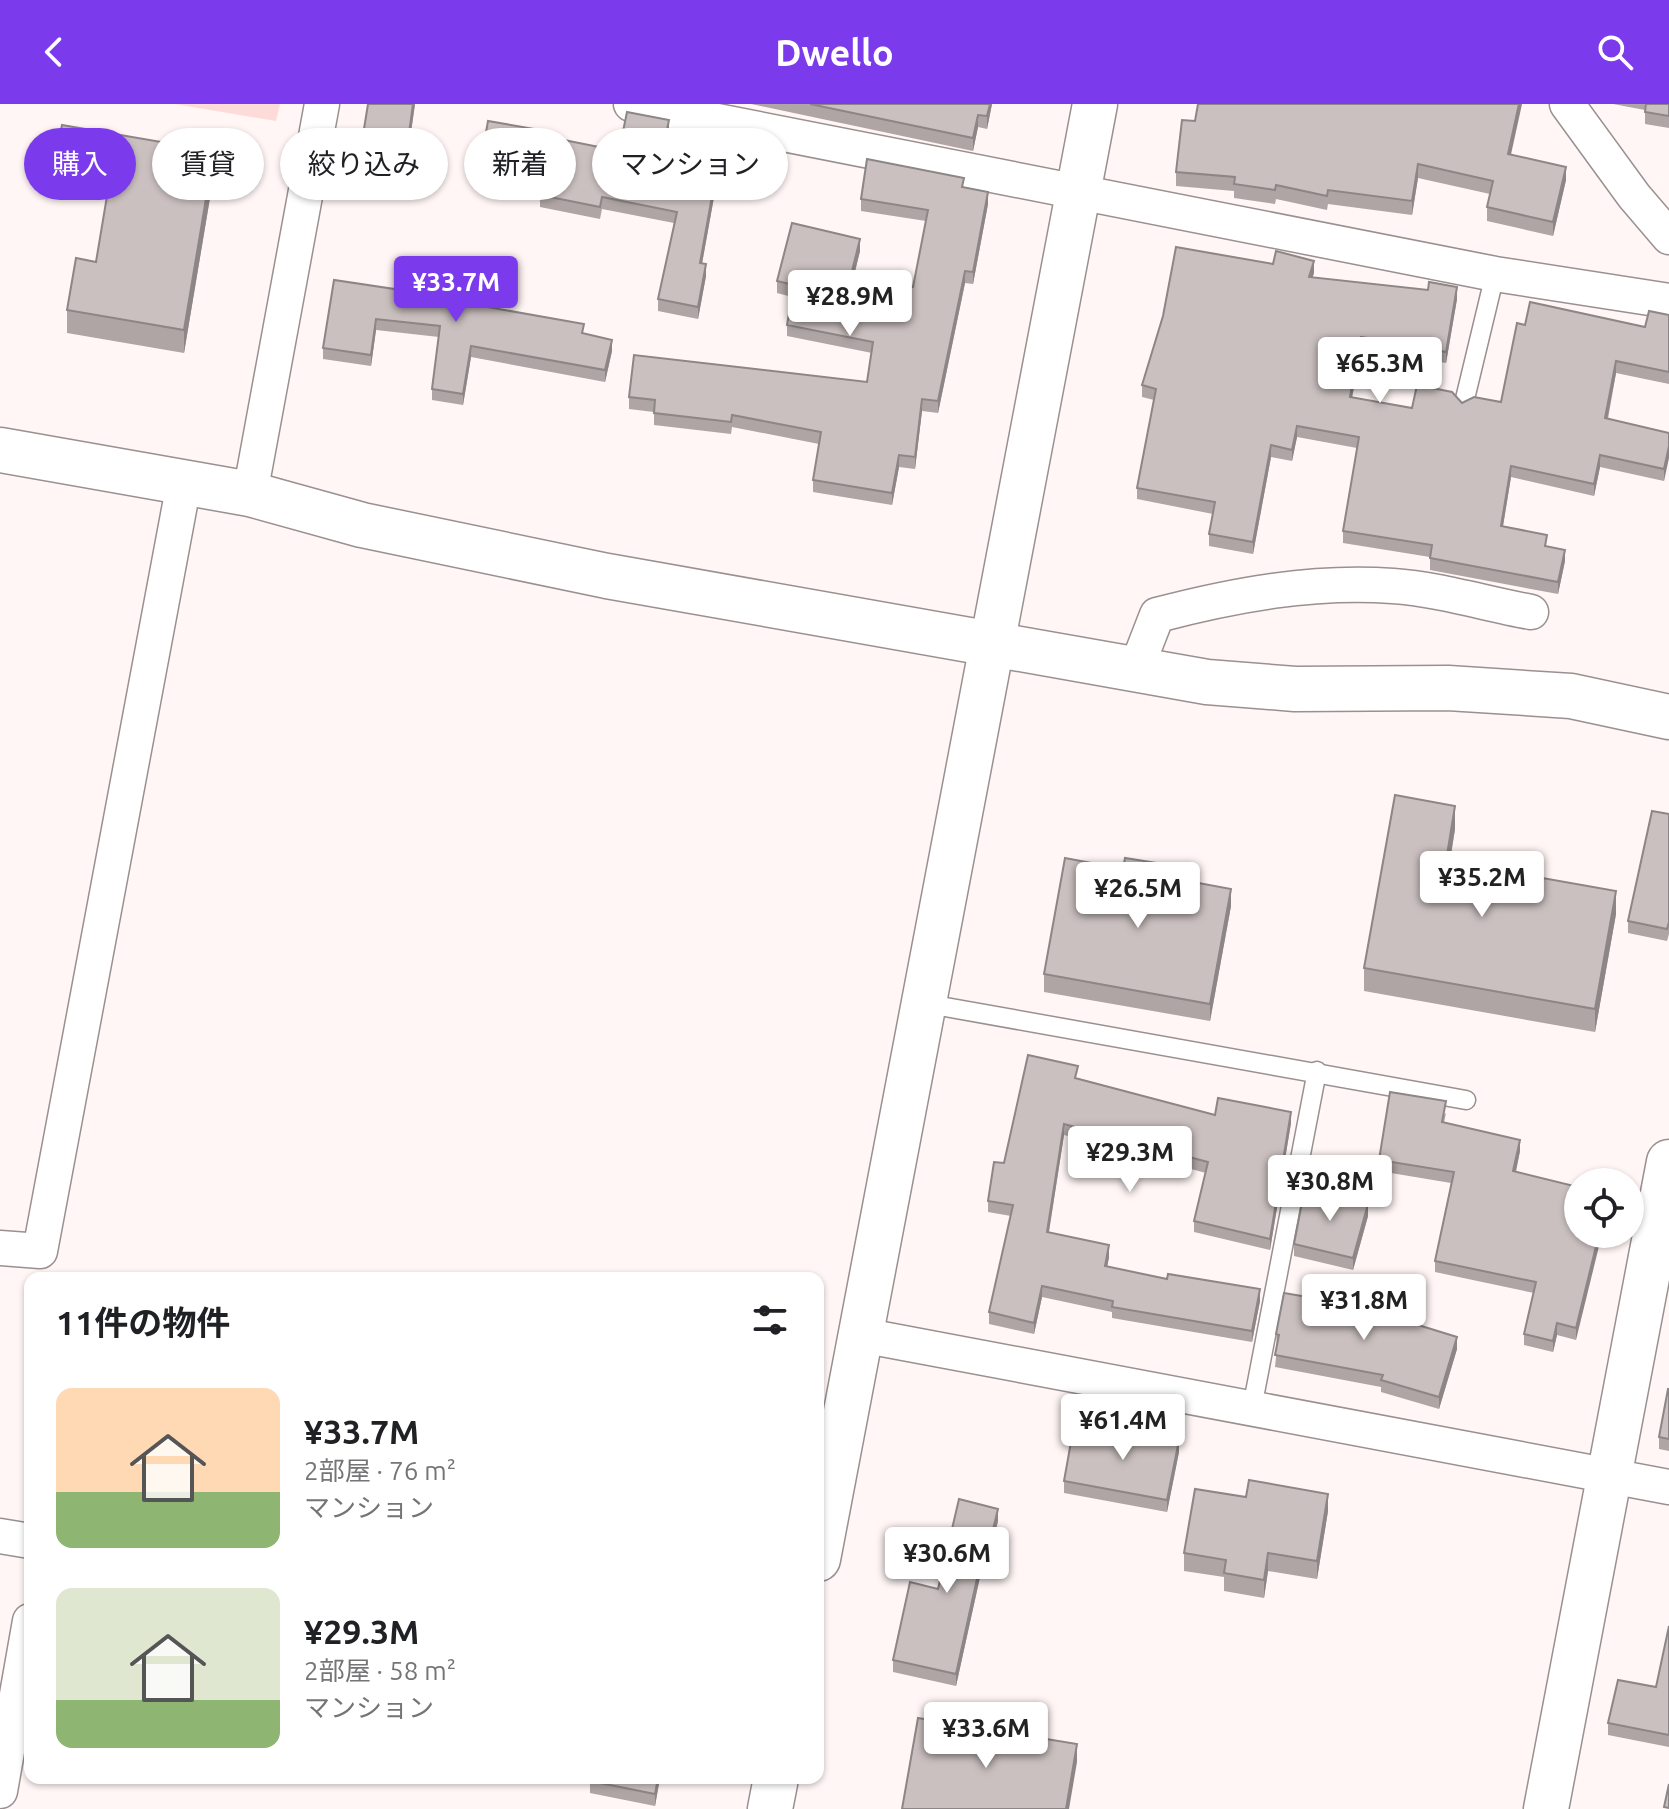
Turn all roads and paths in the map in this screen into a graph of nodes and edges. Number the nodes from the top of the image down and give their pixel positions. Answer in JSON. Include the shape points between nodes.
{"nodes":[{"id":1,"x":322,"y":104,"type":"edge"},
{"id":2,"x":631,"y":104,"type":"edge"},
{"id":3,"x":1095,"y":104,"type":"edge"},
{"id":4,"x":1567,"y":104,"type":"edge"},
{"id":5,"x":1079,"y":190,"type":"junction"},
{"id":6,"x":1669,"y":237,"type":"edge"},
{"id":7,"x":1495,"y":274,"type":"junction"},
{"id":8,"x":1669,"y":301,"type":"edge"},
{"id":9,"x":1464,"y":403,"type":"edge"},
{"id":10,"x":0,"y":450,"type":"edge"},
{"id":11,"x":184,"y":483,"type":"junction"},
{"id":12,"x":250,"y":494,"type":"junction"},
{"id":13,"x":1531,"y":612,"type":"dead end"},
{"id":14,"x":994,"y":644,"type":"junction"},
{"id":15,"x":1136,"y":669,"type":"junction"},
{"id":16,"x":1669,"y":717,"type":"edge"},
{"id":17,"x":923,"y":1003,"type":"junction"},
{"id":18,"x":1317,"y":1071,"type":"junction"},
{"id":19,"x":1466,"y":1100,"type":"dead end"},
{"id":20,"x":1669,"y":1162,"type":"edge"},
{"id":21,"x":0,"y":1248,"type":"edge"},
{"id":22,"x":861,"y":1335,"type":"junction"},
{"id":23,"x":1252,"y":1408,"type":"junction"},
{"id":24,"x":1610,"y":1475,"type":"junction"},
{"id":25,"x":1669,"y":1487,"type":"edge"},
{"id":26,"x":824,"y":1528,"type":"edge"},
{"id":27,"x":0,"y":1536,"type":"edge"},
{"id":28,"x":24,"y":1540,"type":"edge"},
{"id":29,"x":24,"y":1655,"type":"edge"},
{"id":30,"x":775,"y":1784,"type":"edge"},
{"id":31,"x":0,"y":1791,"type":"edge"},
{"id":32,"x":770,"y":1809,"type":"edge"},
{"id":33,"x":1546,"y":1809,"type":"edge"}],
"edges":[{"from":1,"to":12,"type":"street"},
{"from":2,"to":5,"type":"street"},
{"from":3,"to":5,"type":"street"},
{"from":4,"to":6,"type":"street"},
{"from":5,"to":7,"type":"street"},
{"from":5,"to":14,"type":"street"},
{"from":7,"to":8,"type":"street"},
{"from":7,"to":9,"type":"lane"},
{"from":10,"to":11,"type":"street"},
{"from":11,"to":12,"type":"street"},
{"from":11,"to":21,"type":"street","via":[[40,1251]]},
{"from":12,"to":14,"type":"street","via":[[362,525],[591,573]]},
{"from":13,"to":15,"type":"street","via":[[1395,586],[1319,586],[1229,598],[1157,615]]},
{"from":14,"to":15,"type":"street"},
{"from":14,"to":17,"type":"street"},
{"from":15,"to":16,"type":"street","via":[[1207,682],[1295,689],[1448,688],[1571,696]]},
{"from":17,"to":18,"type":"lane"},
{"from":17,"to":22,"type":"street"},
{"from":18,"to":19,"type":"lane"},
{"from":18,"to":23,"type":"lane"},
{"from":20,"to":24,"type":"street"},
{"from":22,"to":23,"type":"street"},
{"from":22,"to":26,"type":"street"},
{"from":23,"to":24,"type":"street"},
{"from":24,"to":25,"type":"street"},
{"from":24,"to":33,"type":"street"},
{"from":27,"to":28,"type":"street"},
{"from":29,"to":31,"type":"street"},
{"from":30,"to":32,"type":"street"}]}
